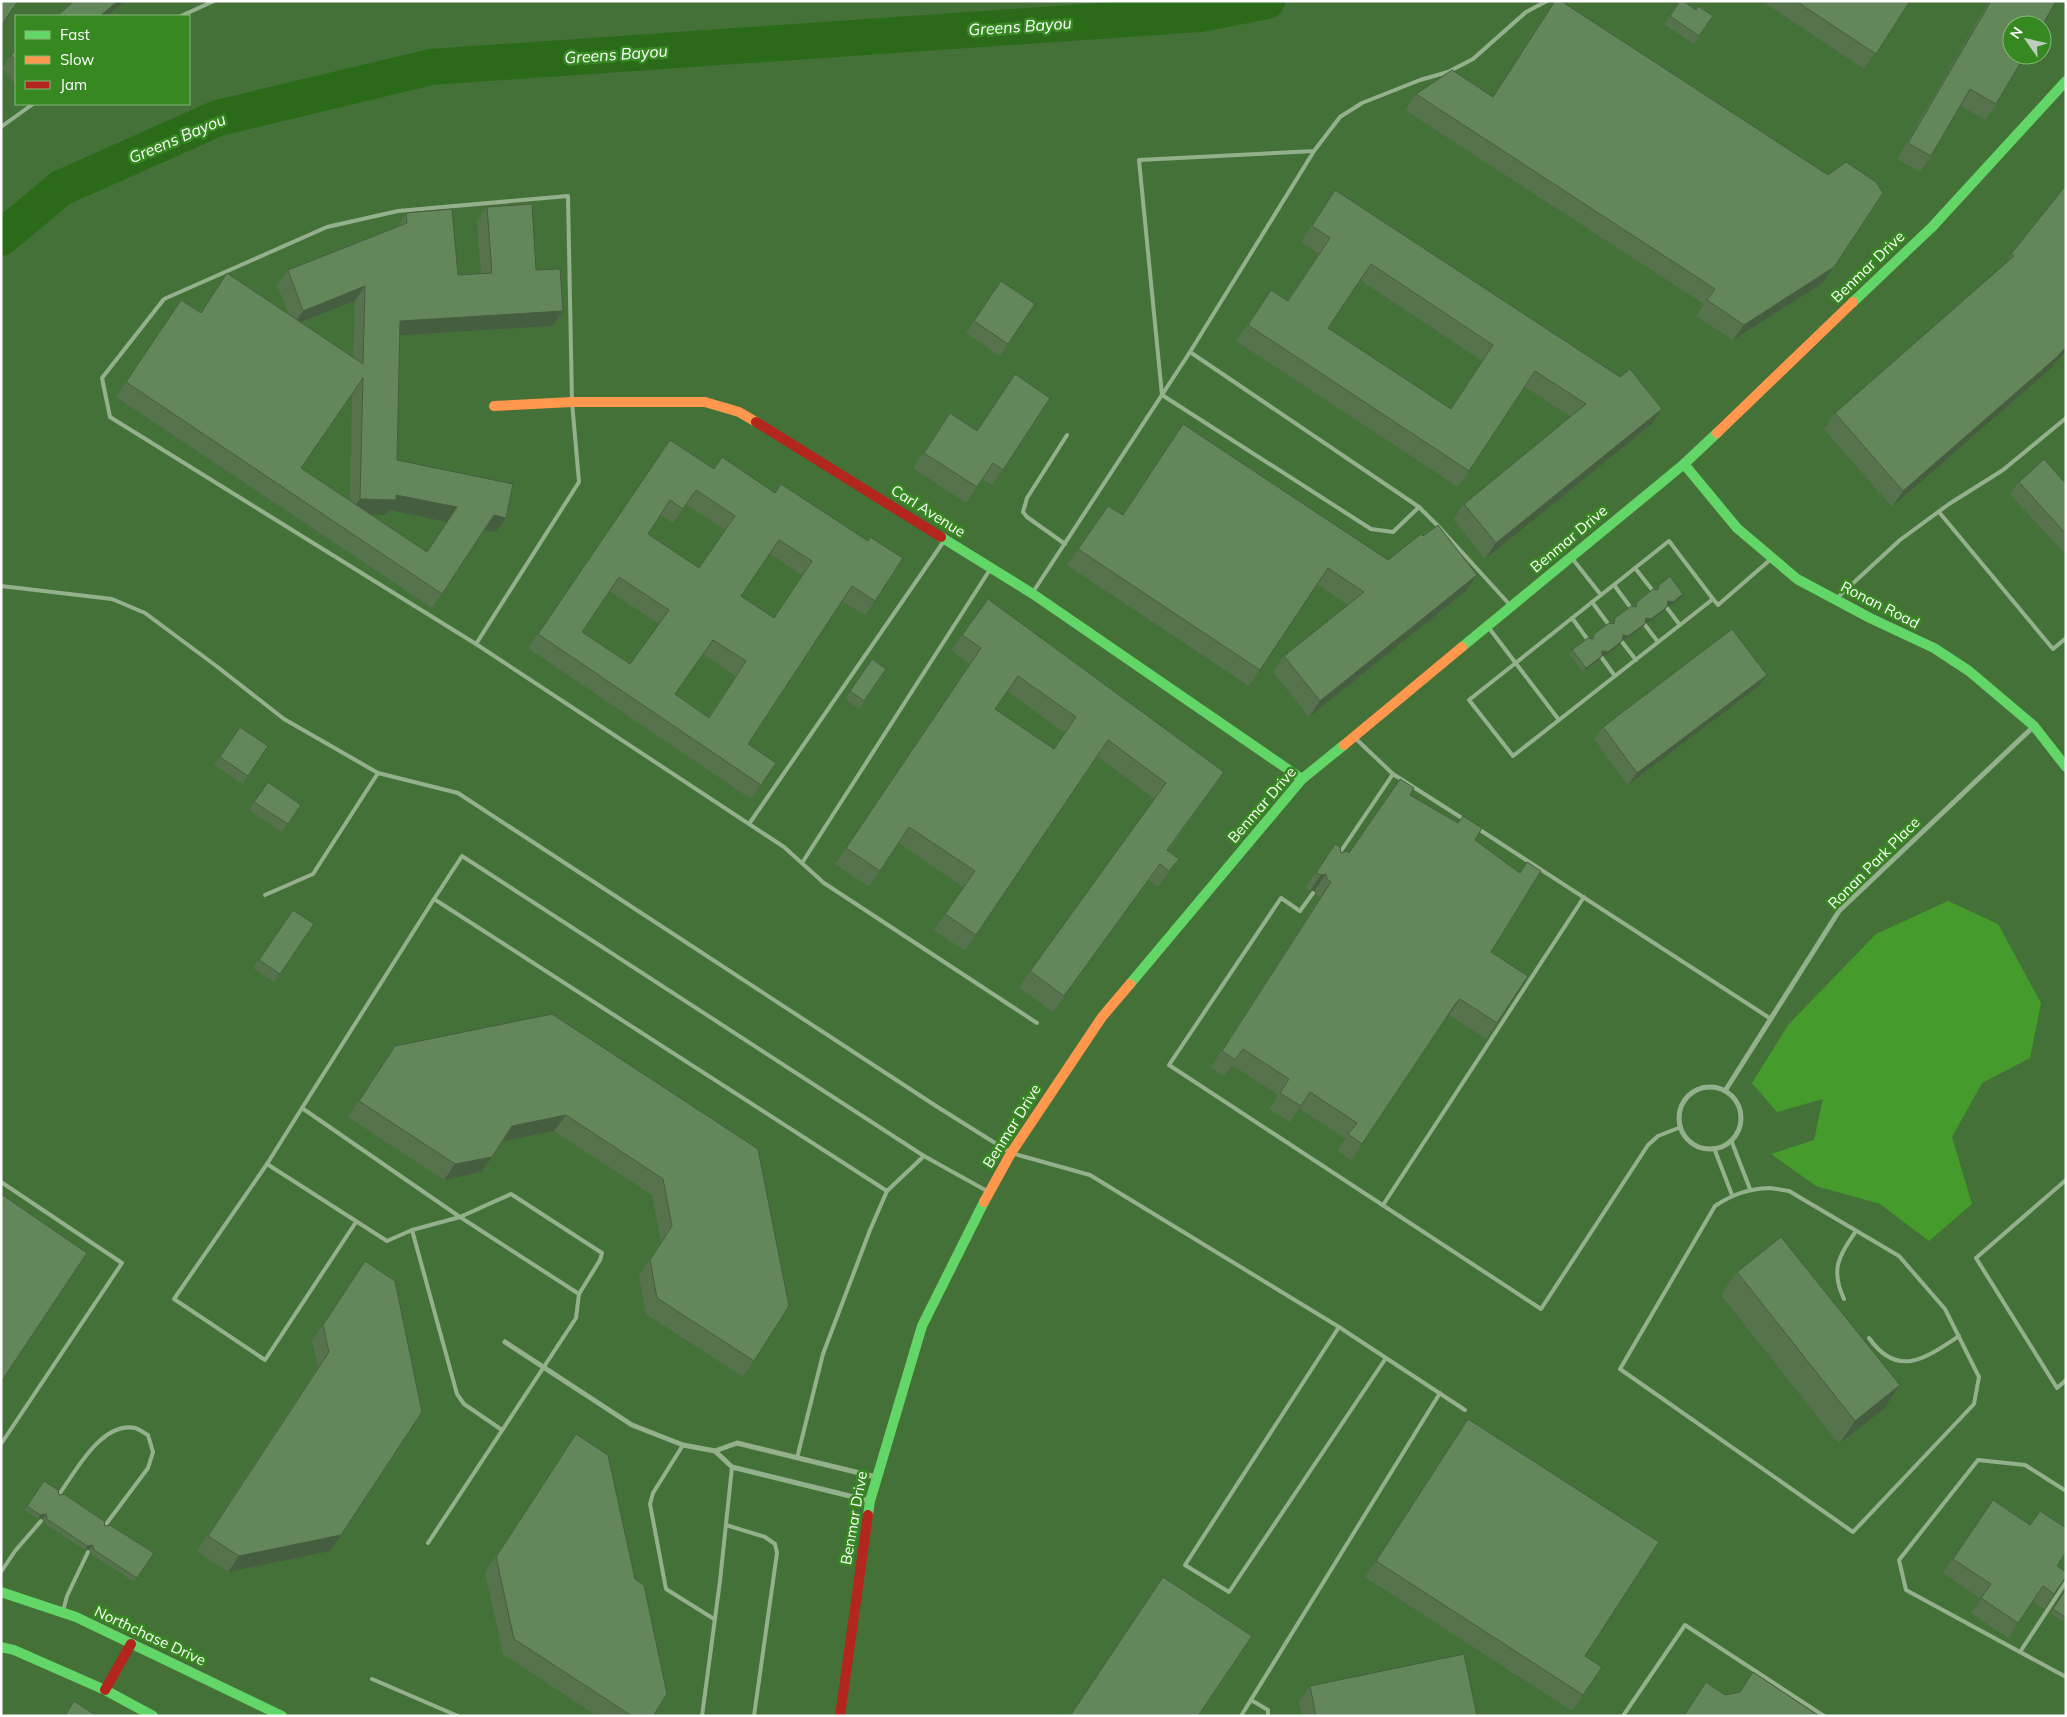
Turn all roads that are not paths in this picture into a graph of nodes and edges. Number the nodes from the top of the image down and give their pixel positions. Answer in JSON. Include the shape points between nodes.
{"nodes":[{"id":1,"x":214,"y":1,"type":"edge"},
{"id":2,"x":1546,"y":1,"type":"edge"},
{"id":3,"x":183,"y":15,"type":"edge"},
{"id":4,"x":2066,"y":80,"type":"edge"},
{"id":5,"x":31,"y":105,"type":"edge"},
{"id":6,"x":1,"y":127,"type":"edge"},
{"id":7,"x":1314,"y":151,"type":"junction"},
{"id":8,"x":1190,"y":352,"type":"junction"},
{"id":9,"x":1162,"y":395,"type":"junction"},
{"id":10,"x":572,"y":402,"type":"junction"},
{"id":11,"x":494,"y":406,"type":"dead end"},
{"id":12,"x":2066,"y":418,"type":"edge"},
{"id":13,"x":1067,"y":435,"type":"dead end"},
{"id":14,"x":1684,"y":464,"type":"junction"},
{"id":15,"x":1419,"y":507,"type":"junction"},
{"id":16,"x":1939,"y":512,"type":"junction"},
{"id":17,"x":945,"y":539,"type":"junction"},
{"id":18,"x":1065,"y":544,"type":"junction"},
{"id":19,"x":1571,"y":557,"type":"junction"},
{"id":20,"x":1773,"y":558,"type":"junction"},
{"id":21,"x":991,"y":568,"type":"junction"},
{"id":22,"x":1635,"y":568,"type":"junction"},
{"id":23,"x":1614,"y":585,"type":"junction"},
{"id":24,"x":1,"y":586,"type":"edge"},
{"id":25,"x":1653,"y":591,"type":"edge"},
{"id":26,"x":1032,"y":594,"type":"junction"},
{"id":27,"x":1601,"y":595,"type":"junction"},
{"id":28,"x":1713,"y":598,"type":"junction"},
{"id":29,"x":1835,"y":599,"type":"junction"},
{"id":30,"x":1592,"y":602,"type":"junction"},
{"id":31,"x":1511,"y":606,"type":"junction"},
{"id":32,"x":1631,"y":608,"type":"edge"},
{"id":33,"x":1667,"y":608,"type":"edge"},
{"id":34,"x":1572,"y":618,"type":"junction"},
{"id":35,"x":1609,"y":625,"type":"edge"},
{"id":36,"x":1645,"y":625,"type":"edge"},
{"id":37,"x":1680,"y":625,"type":"junction"},
{"id":38,"x":1488,"y":626,"type":"junction"},
{"id":39,"x":2066,"y":638,"type":"edge"},
{"id":40,"x":1588,"y":640,"type":"edge"},
{"id":41,"x":1622,"y":642,"type":"edge"},
{"id":42,"x":1658,"y":642,"type":"junction"},
{"id":43,"x":476,"y":644,"type":"junction"},
{"id":44,"x":1602,"y":658,"type":"edge"},
{"id":45,"x":1636,"y":660,"type":"junction"},
{"id":46,"x":1515,"y":663,"type":"junction"},
{"id":47,"x":1615,"y":676,"type":"junction"},
{"id":48,"x":1559,"y":720,"type":"junction"},
{"id":49,"x":2034,"y":726,"type":"junction"},
{"id":50,"x":1354,"y":737,"type":"junction"},
{"id":51,"x":2066,"y":767,"type":"edge"},
{"id":52,"x":378,"y":773,"type":"junction"},
{"id":53,"x":1393,"y":774,"type":"junction"},
{"id":54,"x":1302,"y":779,"type":"junction"},
{"id":55,"x":749,"y":824,"type":"junction"},
{"id":56,"x":1337,"y":856,"type":"edge"},
{"id":57,"x":802,"y":863,"type":"junction"},
{"id":58,"x":1313,"y":893,"type":"dead end"},
{"id":59,"x":265,"y":895,"type":"dead end"},
{"id":60,"x":1584,"y":897,"type":"junction"},
{"id":61,"x":434,"y":899,"type":"junction"},
{"id":62,"x":1771,"y":1019,"type":"junction"},
{"id":63,"x":1036,"y":1023,"type":"dead end"},
{"id":64,"x":1725,"y":1091,"type":"junction"},
{"id":65,"x":302,"y":1108,"type":"junction"},
{"id":66,"x":1681,"y":1127,"type":"junction"},
{"id":67,"x":1731,"y":1140,"type":"junction"},
{"id":68,"x":1714,"y":1148,"type":"junction"},
{"id":69,"x":1011,"y":1153,"type":"junction"},
{"id":70,"x":924,"y":1156,"type":"junction"},
{"id":71,"x":267,"y":1164,"type":"junction"},
{"id":72,"x":2066,"y":1180,"type":"edge"},
{"id":73,"x":1,"y":1182,"type":"edge"},
{"id":74,"x":1750,"y":1189,"type":"junction"},
{"id":75,"x":887,"y":1191,"type":"junction"},
{"id":76,"x":988,"y":1193,"type":"junction"},
{"id":77,"x":1732,"y":1196,"type":"junction"},
{"id":78,"x":1383,"y":1205,"type":"junction"},
{"id":79,"x":460,"y":1217,"type":"junction"},
{"id":80,"x":356,"y":1222,"type":"junction"},
{"id":81,"x":412,"y":1230,"type":"junction"},
{"id":82,"x":1856,"y":1231,"type":"junction"},
{"id":83,"x":579,"y":1294,"type":"junction"},
{"id":84,"x":1844,"y":1299,"type":"dead end"},
{"id":85,"x":1339,"y":1327,"type":"junction"},
{"id":86,"x":1959,"y":1336,"type":"junction"},
{"id":87,"x":1869,"y":1338,"type":"dead end"},
{"id":88,"x":505,"y":1342,"type":"dead end"},
{"id":89,"x":1386,"y":1358,"type":"junction"},
{"id":90,"x":543,"y":1367,"type":"junction"},
{"id":91,"x":2066,"y":1380,"type":"edge"},
{"id":92,"x":1440,"y":1393,"type":"junction"},
{"id":93,"x":1465,"y":1410,"type":"dead end"},
{"id":94,"x":502,"y":1430,"type":"junction"},
{"id":95,"x":1,"y":1444,"type":"edge"},
{"id":96,"x":683,"y":1445,"type":"junction"},
{"id":97,"x":715,"y":1451,"type":"junction"},
{"id":98,"x":797,"y":1458,"type":"junction"},
{"id":99,"x":732,"y":1467,"type":"junction"},
{"id":100,"x":876,"y":1477,"type":"junction"},
{"id":101,"x":2066,"y":1491,"type":"edge"},
{"id":102,"x":58,"y":1496,"type":"edge"},
{"id":103,"x":870,"y":1501,"type":"junction"},
{"id":104,"x":40,"y":1521,"type":"edge"},
{"id":105,"x":726,"y":1525,"type":"junction"},
{"id":106,"x":104,"y":1527,"type":"edge"},
{"id":107,"x":428,"y":1543,"type":"dead end"},
{"id":108,"x":88,"y":1552,"type":"edge"},
{"id":109,"x":1,"y":1572,"type":"edge"},
{"id":110,"x":2066,"y":1582,"type":"edge"},
{"id":111,"x":1,"y":1592,"type":"edge"},
{"id":112,"x":62,"y":1613,"type":"junction"},
{"id":113,"x":714,"y":1619,"type":"junction"},
{"id":114,"x":131,"y":1644,"type":"junction"},
{"id":115,"x":1,"y":1647,"type":"edge"},
{"id":116,"x":2020,"y":1652,"type":"junction"},
{"id":117,"x":2065,"y":1676,"type":"edge"},
{"id":118,"x":372,"y":1678,"type":"dead end"},
{"id":119,"x":106,"y":1690,"type":"junction"},
{"id":120,"x":1251,"y":1700,"type":"junction"},
{"id":121,"x":153,"y":1716,"type":"edge"},
{"id":122,"x":282,"y":1716,"type":"edge"},
{"id":123,"x":458,"y":1716,"type":"edge"},
{"id":124,"x":702,"y":1716,"type":"edge"},
{"id":125,"x":754,"y":1716,"type":"edge"},
{"id":126,"x":840,"y":1716,"type":"edge"},
{"id":127,"x":1241,"y":1716,"type":"edge"},
{"id":128,"x":1268,"y":1716,"type":"edge"},
{"id":129,"x":1623,"y":1716,"type":"edge"},
{"id":130,"x":1824,"y":1716,"type":"edge"}],
"edges":[{"from":1,"to":3,"type":"lane"},
{"from":2,"to":7,"type":"lane","via":[[1526,12],[1473,59],[1448,72],[1362,103],[1340,117]]},
{"from":4,"to":14,"type":"street","name":"Benmar Drive","via":[[1933,226]]},
{"from":5,"to":6,"type":"lane"},
{"from":7,"to":8,"type":"lane"},
{"from":7,"to":9,"type":"lane","via":[[1139,160]]},
{"from":8,"to":9,"type":"lane"},
{"from":8,"to":15,"type":"lane"},
{"from":9,"to":15,"type":"lane","via":[[1371,529],[1393,532]]},
{"from":9,"to":18,"type":"lane"},
{"from":10,"to":11,"type":"street","name":"Carl Avenue"},
{"from":10,"to":17,"type":"street","name":"Carl Avenue","via":[[705,402],[739,412]]},
{"from":10,"to":43,"type":"lane","via":[[579,482]]},
{"from":10,"to":43,"type":"lane","via":[[568,196],[398,210],[327,227],[164,299],[102,378],[110,417]]},
{"from":12,"to":16,"type":"lane","via":[[2003,470]]},
{"from":13,"to":18,"type":"lane","via":[[1027,498],[1023,512]]},
{"from":14,"to":19,"type":"street","name":"Benmar Drive"},
{"from":14,"to":20,"type":"street","name":"Ronan Road","via":[[1737,528]]},
{"from":15,"to":31,"type":"lane"},
{"from":16,"to":29,"type":"lane","via":[[1896,543]]},
{"from":16,"to":39,"type":"lane","via":[[2053,648]]},
{"from":17,"to":21,"type":"street","name":"Carl Avenue"},
{"from":17,"to":55,"type":"lane"},
{"from":18,"to":26,"type":"lane"},
{"from":19,"to":27,"type":"lane"},
{"from":19,"to":31,"type":"street","name":"Benmar Drive"},
{"from":20,"to":28,"type":"lane","via":[[1718,605]]},
{"from":20,"to":29,"type":"street","name":"Ronan Road","via":[[1797,579]]},
{"from":21,"to":26,"type":"street","name":"Carl Avenue"},
{"from":21,"to":57,"type":"lane"},
{"from":22,"to":23,"type":"lane"},
{"from":22,"to":25,"type":"lane"},
{"from":22,"to":28,"type":"lane","via":[[1669,541]]},
{"from":23,"to":27,"type":"lane"},
{"from":23,"to":32,"type":"lane"},
{"from":24,"to":52,"type":"lane","via":[[112,599],[145,613],[284,719]]},
{"from":26,"to":54,"type":"street","name":"Carl Avenue"},
{"from":27,"to":30,"type":"lane"},
{"from":28,"to":37,"type":"lane"},
{"from":29,"to":49,"type":"street","name":"Ronan Road","via":[[1934,648],[1969,671]]},
{"from":30,"to":34,"type":"lane"},
{"from":30,"to":35,"type":"lane"},
{"from":31,"to":38,"type":"street","name":"Benmar Drive"},
{"from":33,"to":37,"type":"lane"},
{"from":34,"to":40,"type":"lane"},
{"from":34,"to":46,"type":"lane"},
{"from":36,"to":42,"type":"lane"},
{"from":37,"to":42,"type":"lane"},
{"from":38,"to":46,"type":"lane"},
{"from":38,"to":50,"type":"street","name":"Benmar Drive"},
{"from":41,"to":45,"type":"lane"},
{"from":42,"to":45,"type":"lane"},
{"from":43,"to":55,"type":"lane"},
{"from":44,"to":47,"type":"lane"},
{"from":45,"to":47,"type":"lane"},
{"from":46,"to":48,"type":"lane"},
{"from":46,"to":48,"type":"lane","via":[[1469,700],[1513,756]]},
{"from":47,"to":48,"type":"lane"},
{"from":49,"to":51,"type":"street","name":"Ronan Road"},
{"from":49,"to":62,"type":"street","name":"Ronan Park Place","via":[[1839,912]]},
{"from":50,"to":53,"type":"lane"},
{"from":50,"to":54,"type":"street","name":"Benmar Drive"},
{"from":52,"to":59,"type":"lane","via":[[313,874]]},
{"from":52,"to":69,"type":"lane","via":[[458,793]]},
{"from":53,"to":56,"type":"lane"},
{"from":53,"to":60,"type":"lane"},
{"from":54,"to":69,"type":"street","name":"Benmar Drive","via":[[1102,1017]]},
{"from":55,"to":57,"type":"lane"},
{"from":57,"to":63,"type":"lane","via":[[824,883]]},
{"from":58,"to":78,"type":"lane","via":[[1300,911],[1280,898],[1169,1065]]},
{"from":60,"to":62,"type":"lane"},
{"from":60,"to":78,"type":"lane"},
{"from":61,"to":65,"type":"lane"},
{"from":61,"to":70,"type":"lane","via":[[462,856]]},
{"from":61,"to":75,"type":"lane"},
{"from":62,"to":64,"type":"street","name":"Ronan Park Place"},
{"from":64,"to":66,"type":"street","via":[[1707,1087],[1689,1095],[1680,1112]]},
{"from":64,"to":67,"type":"street","via":[[1738,1105],[1741,1114],[1740,1124]]},
{"from":65,"to":71,"type":"lane"},
{"from":65,"to":79,"type":"lane"},
{"from":66,"to":68,"type":"street","via":[[1695,1145]]},
{"from":66,"to":78,"type":"lane","via":[[1658,1136],[1648,1145],[1541,1309]]},
{"from":67,"to":68,"type":"street"},
{"from":67,"to":74,"type":"lane"},
{"from":68,"to":77,"type":"lane"},
{"from":69,"to":76,"type":"street","name":"Benmar Drive"},
{"from":69,"to":85,"type":"lane","via":[[1090,1175]]},
{"from":70,"to":75,"type":"lane"},
{"from":70,"to":76,"type":"lane"},
{"from":71,"to":80,"type":"lane"},
{"from":71,"to":80,"type":"lane","via":[[174,1299],[265,1360]]},
{"from":72,"to":91,"type":"lane","via":[[1976,1258],[2057,1388]]},
{"from":73,"to":95,"type":"lane","via":[[122,1263]]},
{"from":74,"to":77,"type":"lane"},
{"from":74,"to":82,"type":"lane","via":[[1789,1191]]},
{"from":75,"to":98,"type":"lane","via":[[823,1354]]},
{"from":76,"to":100,"type":"street","name":"Benmar Drive","via":[[922,1326]]},
{"from":77,"to":86,"type":"lane","via":[[1715,1206],[1620,1369],[1853,1532],[1974,1404],[1979,1377]]},
{"from":79,"to":81,"type":"lane"},
{"from":79,"to":83,"type":"lane"},
{"from":79,"to":83,"type":"lane","via":[[511,1194],[536,1210],[602,1253]]},
{"from":80,"to":81,"type":"lane","via":[[387,1241]]},
{"from":81,"to":94,"type":"lane","via":[[456,1394],[464,1404]]},
{"from":82,"to":84,"type":"lane","via":[[1841,1255],[1836,1272]]},
{"from":82,"to":86,"type":"lane","via":[[1899,1256],[1945,1309]]},
{"from":83,"to":90,"type":"lane","via":[[576,1318]]},
{"from":85,"to":89,"type":"lane"},
{"from":85,"to":89,"type":"lane","via":[[1185,1564],[1229,1592]]},
{"from":86,"to":87,"type":"lane","via":[[1922,1358],[1903,1361],[1885,1356]]},
{"from":88,"to":90,"type":"street"},
{"from":89,"to":92,"type":"lane"},
{"from":90,"to":94,"type":"lane"},
{"from":90,"to":96,"type":"street","via":[[632,1425]]},
{"from":92,"to":93,"type":"lane"},
{"from":92,"to":120,"type":"lane"},
{"from":94,"to":107,"type":"lane"},
{"from":96,"to":97,"type":"street"},
{"from":96,"to":113,"type":"lane","via":[[653,1492],[650,1504],[666,1589]]},
{"from":97,"to":98,"type":"street","via":[[737,1443]]},
{"from":97,"to":99,"type":"street"},
{"from":98,"to":100,"type":"street"},
{"from":99,"to":103,"type":"street"},
{"from":99,"to":105,"type":"lane"},
{"from":100,"to":103,"type":"street","name":"Benmar Drive"},
{"from":101,"to":116,"type":"lane","via":[[2026,1465],[1978,1460],[1900,1560],[1906,1590]]},
{"from":102,"to":106,"type":"lane","via":[[102,1438],[125,1427],[136,1428],[148,1435],[153,1452],[148,1468]]},
{"from":103,"to":126,"type":"street","name":"Benmar Drive"},
{"from":104,"to":109,"type":"lane"},
{"from":105,"to":113,"type":"lane"},
{"from":105,"to":125,"type":"lane","via":[[765,1537],[775,1544],[777,1553]]},
{"from":108,"to":112,"type":"lane"},
{"from":110,"to":116,"type":"lane"},
{"from":111,"to":112,"type":"street","name":"Northchase Drive"},
{"from":112,"to":114,"type":"street","name":"Northchase Drive"},
{"from":113,"to":124,"type":"lane"},
{"from":114,"to":119,"type":"street"},
{"from":114,"to":122,"type":"street","name":"Northchase Drive"},
{"from":115,"to":119,"type":"street"},
{"from":116,"to":117,"type":"lane"},
{"from":118,"to":123,"type":"lane"},
{"from":119,"to":121,"type":"street"},
{"from":120,"to":127,"type":"lane"},
{"from":120,"to":128,"type":"lane","via":[[1268,1710]]},
{"from":129,"to":130,"type":"lane","via":[[1685,1625]]}]}
